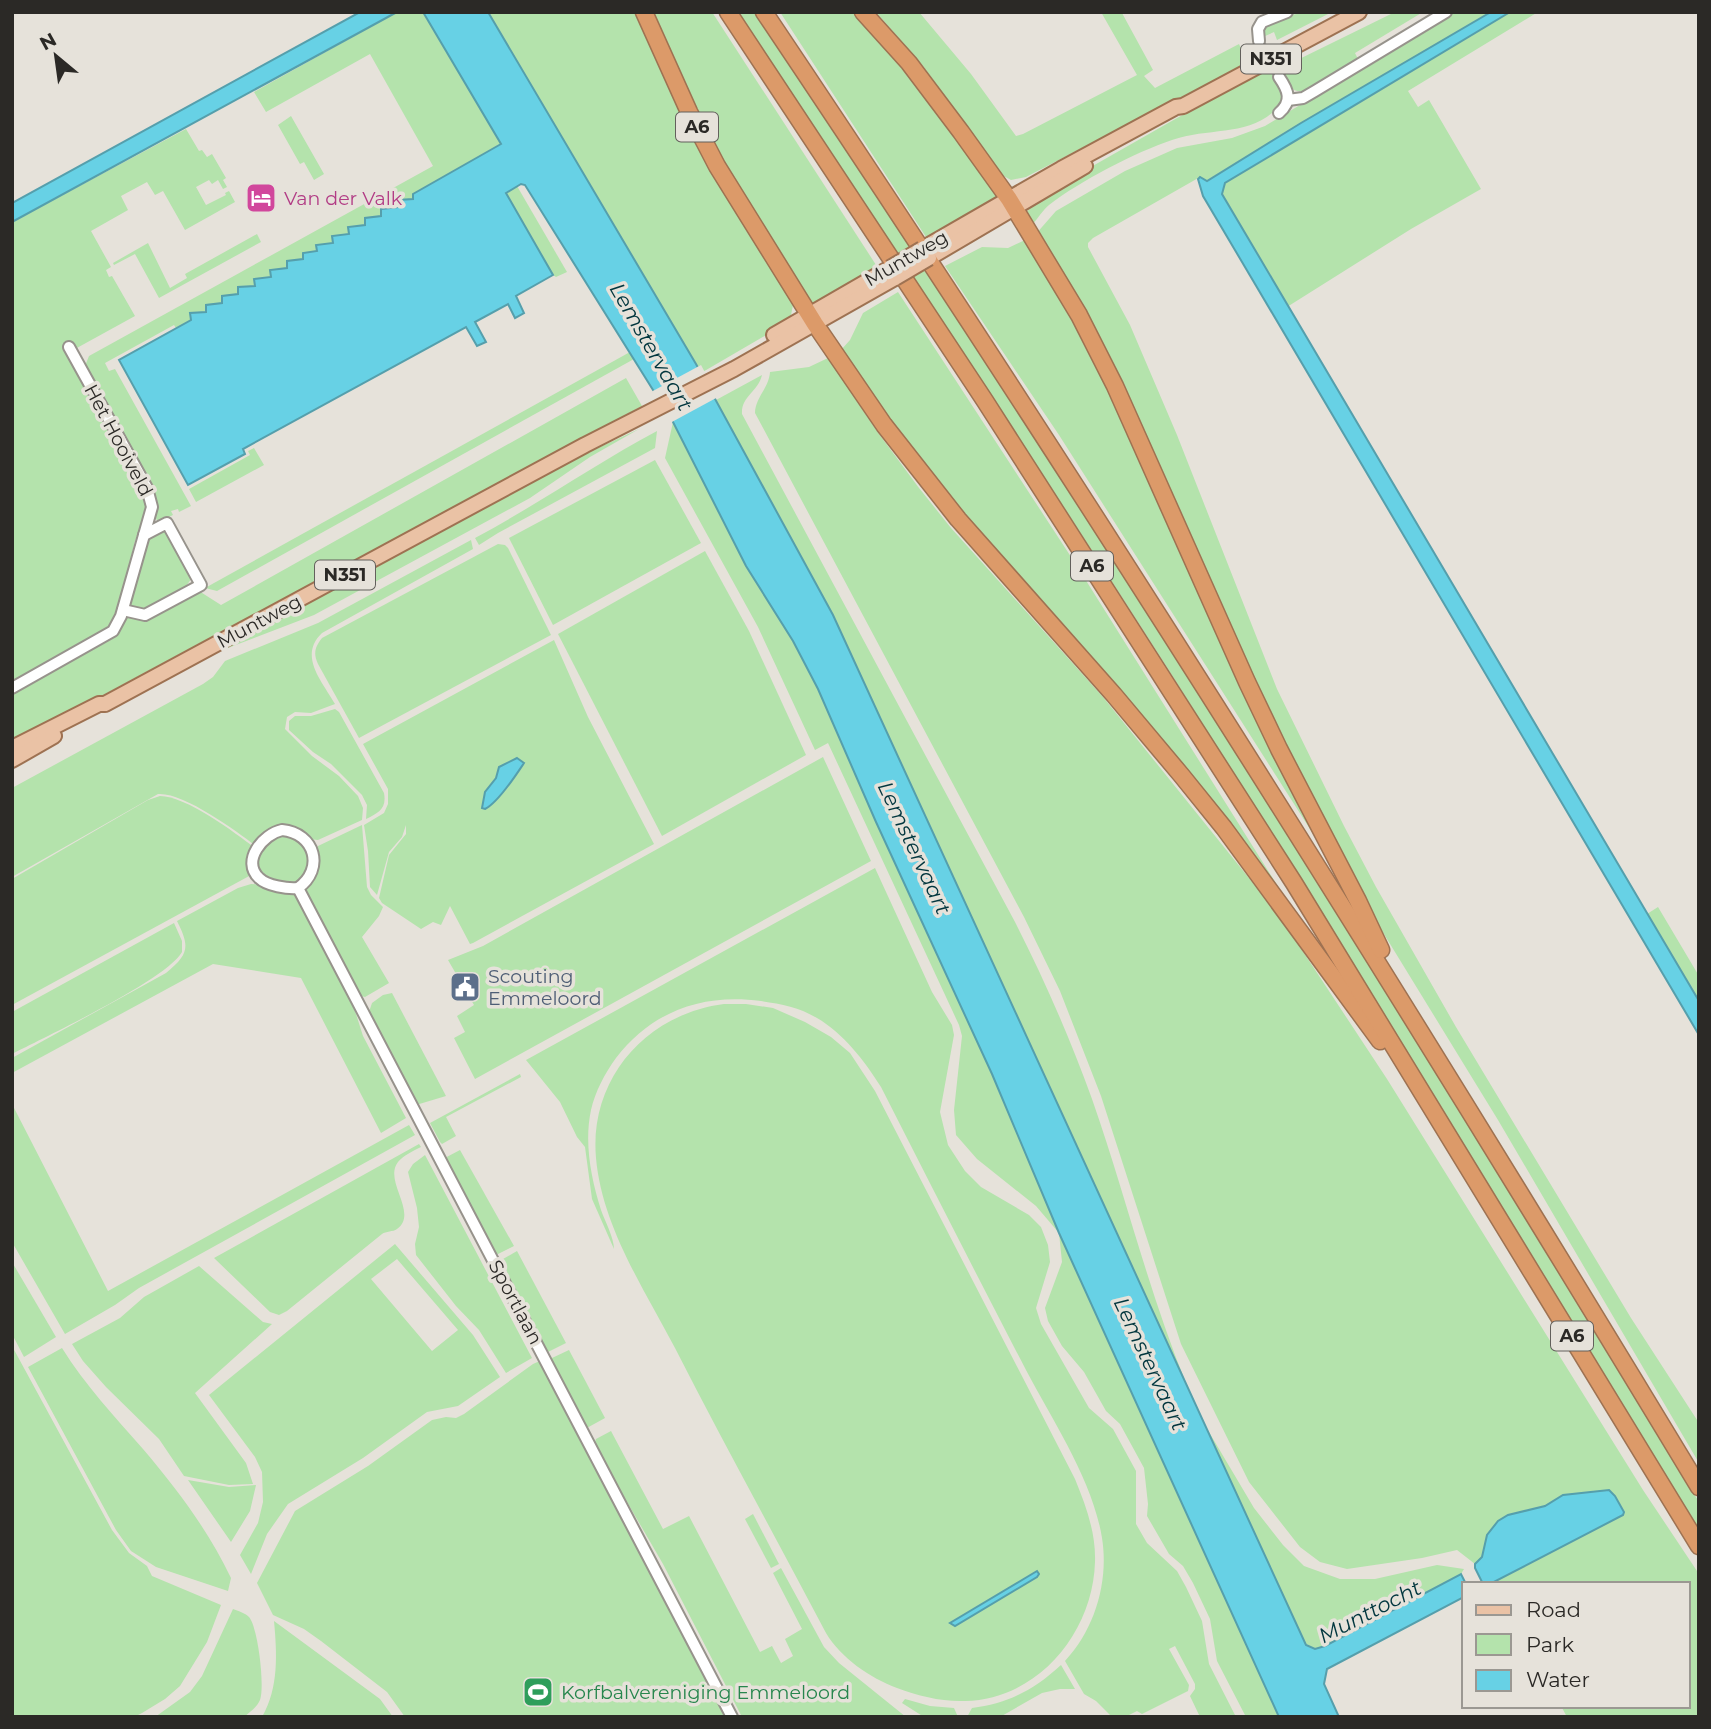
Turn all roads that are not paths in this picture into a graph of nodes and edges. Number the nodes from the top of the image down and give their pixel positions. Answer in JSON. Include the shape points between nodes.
{"nodes":[{"id":1,"x":644,"y":12,"type":"edge"},
{"id":2,"x":728,"y":12,"type":"edge"},
{"id":3,"x":764,"y":12,"type":"edge"},
{"id":4,"x":863,"y":12,"type":"edge"},
{"id":5,"x":1287,"y":12,"type":"edge"},
{"id":6,"x":1359,"y":12,"type":"edge"},
{"id":7,"x":1446,"y":12,"type":"edge"},
{"id":8,"x":1259,"y":41,"type":"dead end"},
{"id":9,"x":1279,"y":76,"type":"tunnel mouth"},
{"id":10,"x":1288,"y":100,"type":"junction"},
{"id":11,"x":1279,"y":113,"type":"dead end"},
{"id":12,"x":1011,"y":203,"type":"junction"},
{"id":13,"x":812,"y":319,"type":"junction"},
{"id":14,"x":69,"y":347,"type":"dead end"},
{"id":15,"x":144,"y":536,"type":"junction"},
{"id":16,"x":123,"y":610,"type":"junction"},
{"id":17,"x":12,"y":688,"type":"edge"},
{"id":18,"x":105,"y":704,"type":"junction"},
{"id":19,"x":12,"y":748,"type":"edge"},
{"id":20,"x":12,"y":760,"type":"edge"},
{"id":21,"x":298,"y":888,"type":"junction"},
{"id":22,"x":1408,"y":1010,"type":"junction"},
{"id":23,"x":1444,"y":1127,"type":"junction"},
{"id":24,"x":1699,"y":1488,"type":"edge"},
{"id":25,"x":1699,"y":1546,"type":"edge"},
{"id":26,"x":732,"y":1717,"type":"edge"}],
"edges":[{"from":1,"to":13,"type":"highway","number":"A6","via":[[717,166]]},
{"from":2,"to":23,"type":"highway","number":"A6","via":[[1119,608]]},
{"from":3,"to":22,"type":"highway","number":"A6","via":[[1082,495]]},
{"from":4,"to":12,"type":"highway","number":"A6","via":[[926,83]]},
{"from":5,"to":8,"type":"street","via":[[1262,22]]},
{"from":6,"to":12,"type":"main road","name":"Muntweg","number":"N351"},
{"from":7,"to":10,"type":"street","via":[[1315,92]]},
{"from":9,"to":10,"type":"street"},
{"from":10,"to":11,"type":"street"},
{"from":12,"to":13,"type":"main road","name":"Muntweg","number":"N351","bridge":true},
{"from":12,"to":22,"type":"highway","number":"A6","via":[[1079,315],[1115,386],[1247,682]]},
{"from":13,"to":18,"type":"main road","name":"Muntweg","number":"N351","via":[[642,418]]},
{"from":13,"to":23,"type":"highway","number":"A6","via":[[918,470],[1144,729],[1224,828]]},
{"from":14,"to":15,"type":"street","name":"Het Hooiveld","via":[[150,493],[152,507]]},
{"from":15,"to":16,"type":"street","name":"Het Hooiveld"},
{"from":15,"to":16,"type":"street","via":[[167,523],[201,585],[145,615]]},
{"from":16,"to":17,"type":"street","name":"Het Hooiveld","via":[[109,635]]},
{"from":18,"to":19,"type":"main road","name":"Muntweg","number":"N351"},
{"from":18,"to":20,"type":"main road","name":"Muntweg","number":"N351"},
{"from":21,"to":21,"type":"street","via":[[312,867],[311,846],[294,832],[273,832],[255,852],[256,873],[265,882]]},
{"from":21,"to":26,"type":"street","name":"Sportlaan"},
{"from":22,"to":24,"type":"highway","number":"A6"},
{"from":23,"to":25,"type":"highway","number":"A6"}]}
